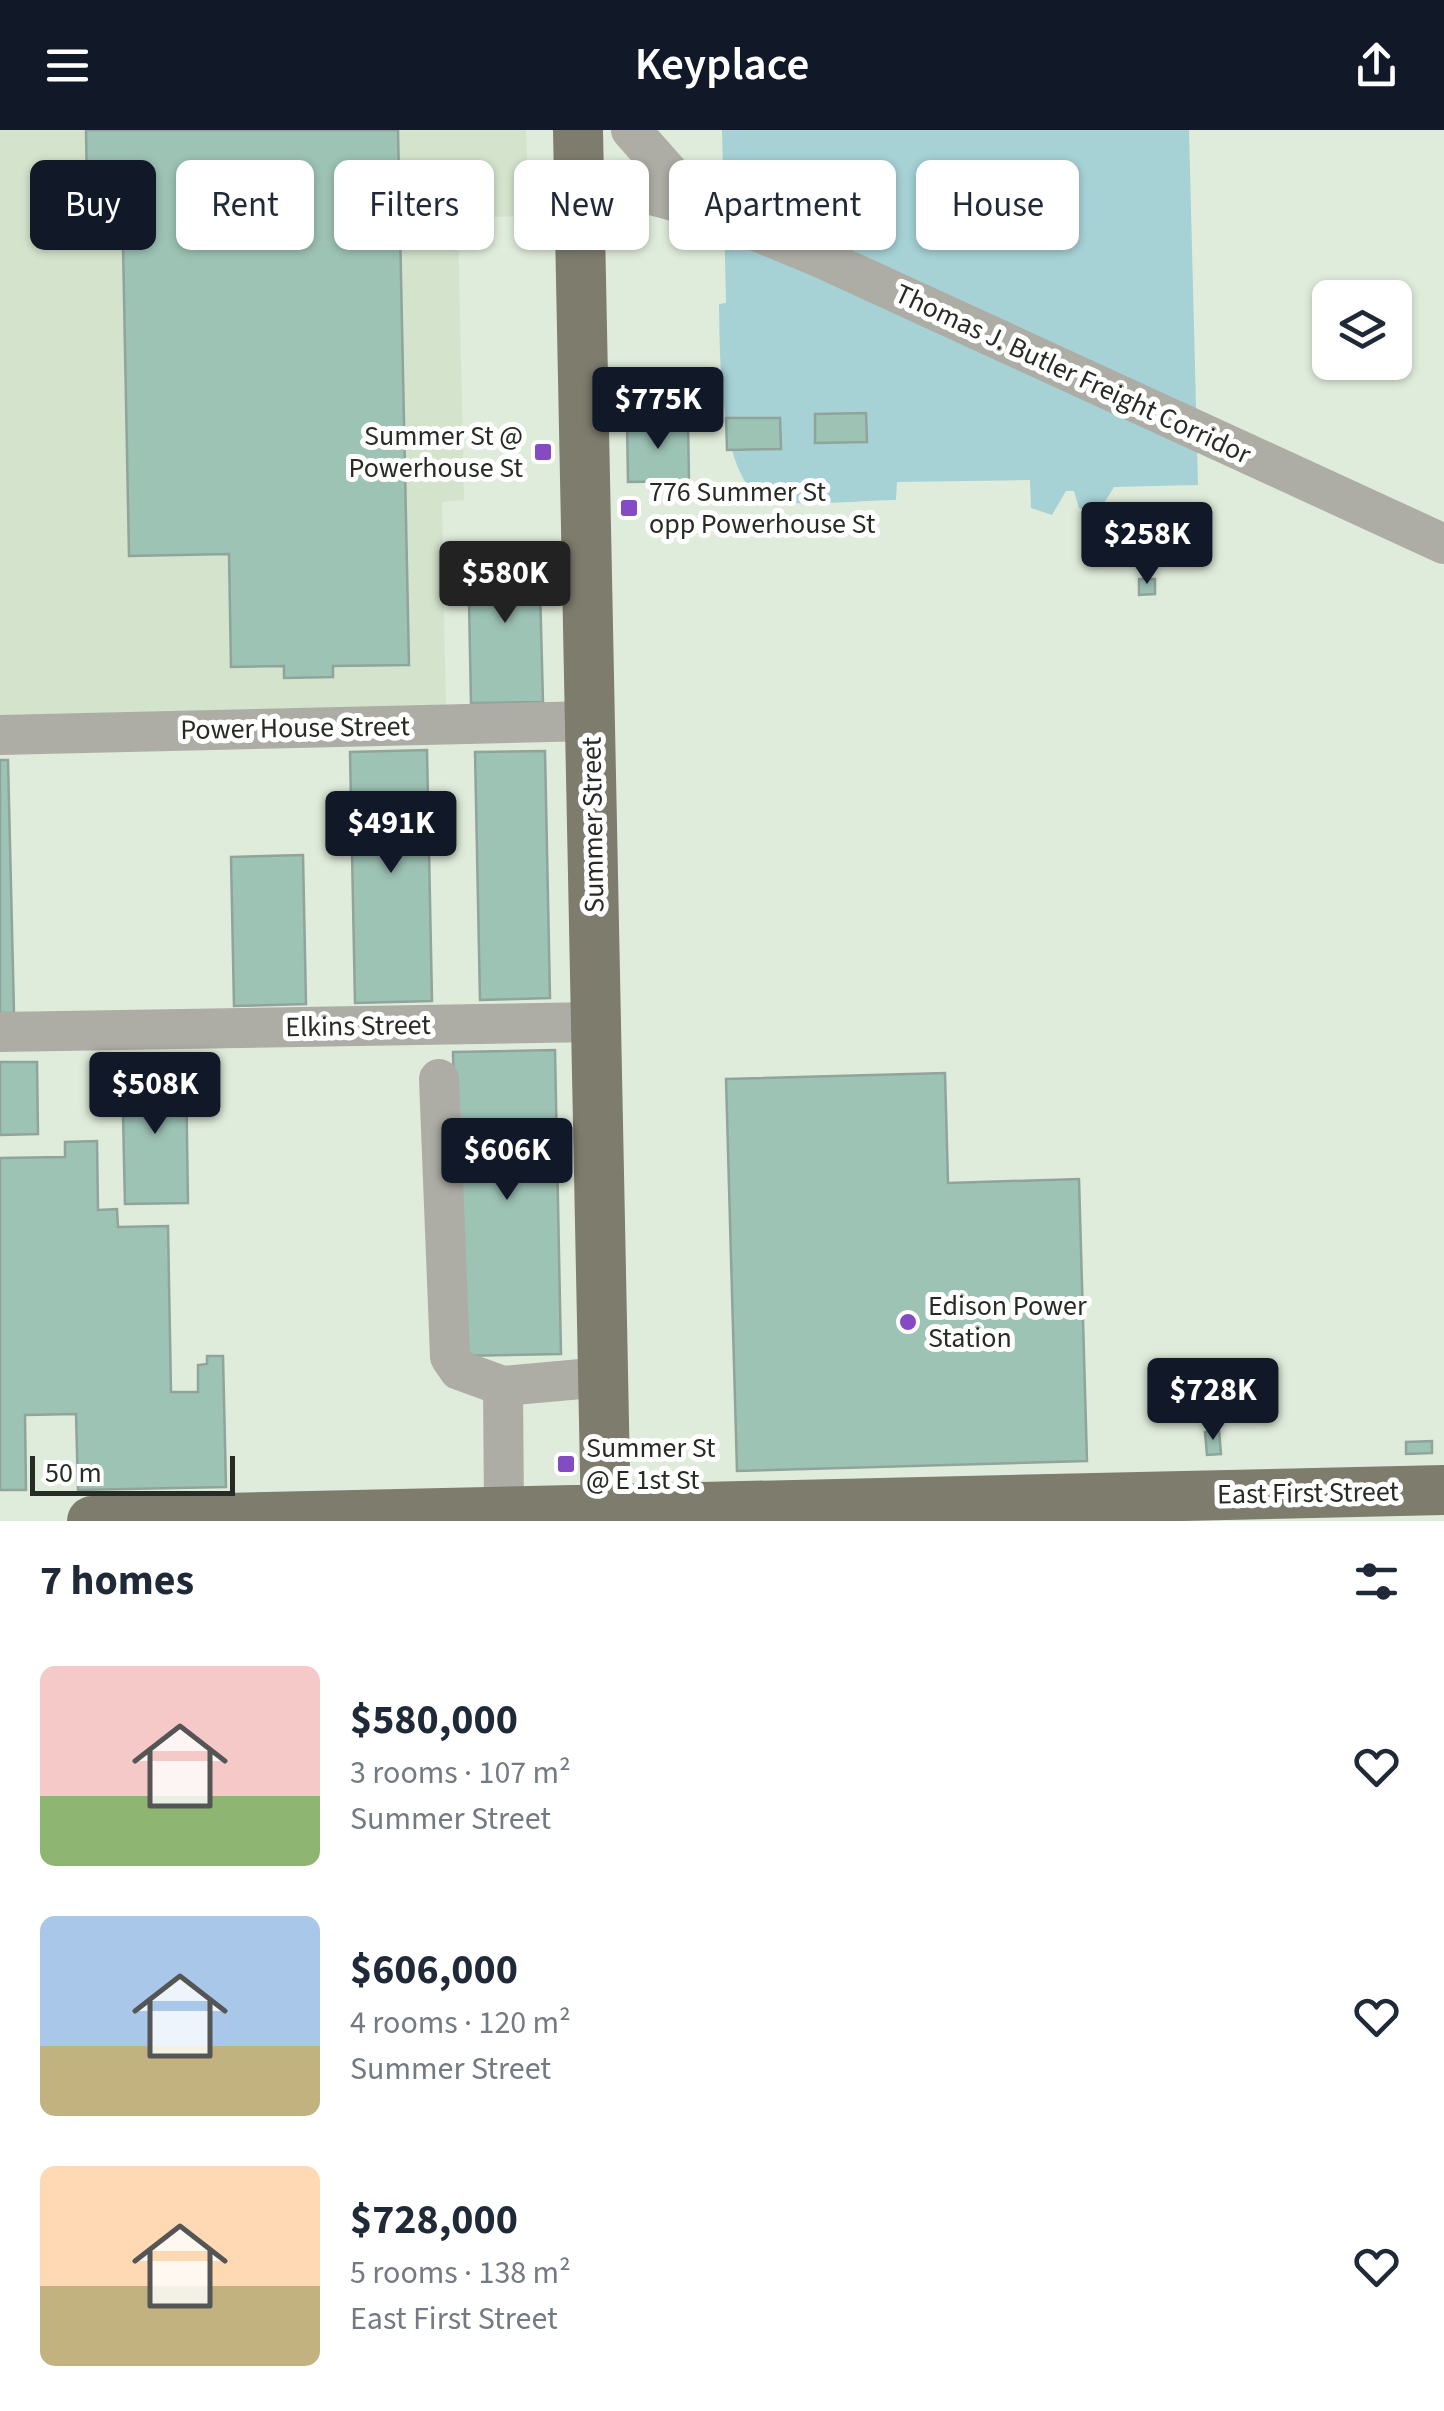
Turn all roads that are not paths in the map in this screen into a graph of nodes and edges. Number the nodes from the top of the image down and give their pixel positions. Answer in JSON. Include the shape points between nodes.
{"nodes":[{"id":1,"x":578,"y":130,"type":"edge"},
{"id":2,"x":630,"y":130,"type":"edge"},
{"id":3,"x":578,"y":160,"type":"edge"},
{"id":4,"x":669,"y":173,"type":"edge"},
{"id":5,"x":580,"y":250,"type":"edge"},
{"id":6,"x":800,"y":250,"type":"edge"},
{"id":7,"x":1444,"y":544,"type":"edge"},
{"id":8,"x":591,"y":721,"type":"junction"},
{"id":9,"x":0,"y":735,"type":"edge"},
{"id":10,"x":596,"y":1022,"type":"junction"},
{"id":11,"x":0,"y":1032,"type":"edge"},
{"id":12,"x":439,"y":1079,"type":"dead end"},
{"id":13,"x":603,"y":1377,"type":"junction"},
{"id":14,"x":504,"y":1386,"type":"junction"},
{"id":15,"x":1444,"y":1490,"type":"edge"},
{"id":16,"x":1306,"y":1507,"type":"edge"},
{"id":17,"x":504,"y":1512,"type":"junction"},
{"id":18,"x":606,"y":1516,"type":"edge"},
{"id":19,"x":385,"y":1518,"type":"edge"},
{"id":20,"x":92,"y":1521,"type":"edge"}],
"edges":[{"from":1,"to":3,"type":"main road","name":"Summer Street"},
{"from":2,"to":4,"type":"street","name":"Thomas J. Butler Freight Corridor"},
{"from":5,"to":8,"type":"main road","name":"Summer Street"},
{"from":6,"to":7,"type":"street","name":"Thomas J. Butler Freight Corridor"},
{"from":8,"to":9,"type":"street","name":"Power House Street"},
{"from":8,"to":10,"type":"main road","name":"Summer Street"},
{"from":10,"to":11,"type":"street","name":"Elkins Street"},
{"from":10,"to":13,"type":"main road","name":"Summer Street"},
{"from":12,"to":14,"type":"street","via":[[450,1357],[458,1370]]},
{"from":13,"to":14,"type":"street"},
{"from":13,"to":18,"type":"main road","name":"Summer Street"},
{"from":14,"to":17,"type":"street"},
{"from":15,"to":16,"type":"main road","name":"East First Street"},
{"from":16,"to":18,"type":"main road","name":"East First Street"},
{"from":17,"to":18,"type":"main road","name":"East First Street"},
{"from":17,"to":19,"type":"main road","name":"East First Street"},
{"from":19,"to":20,"type":"main road","name":"East First Street"}]}
